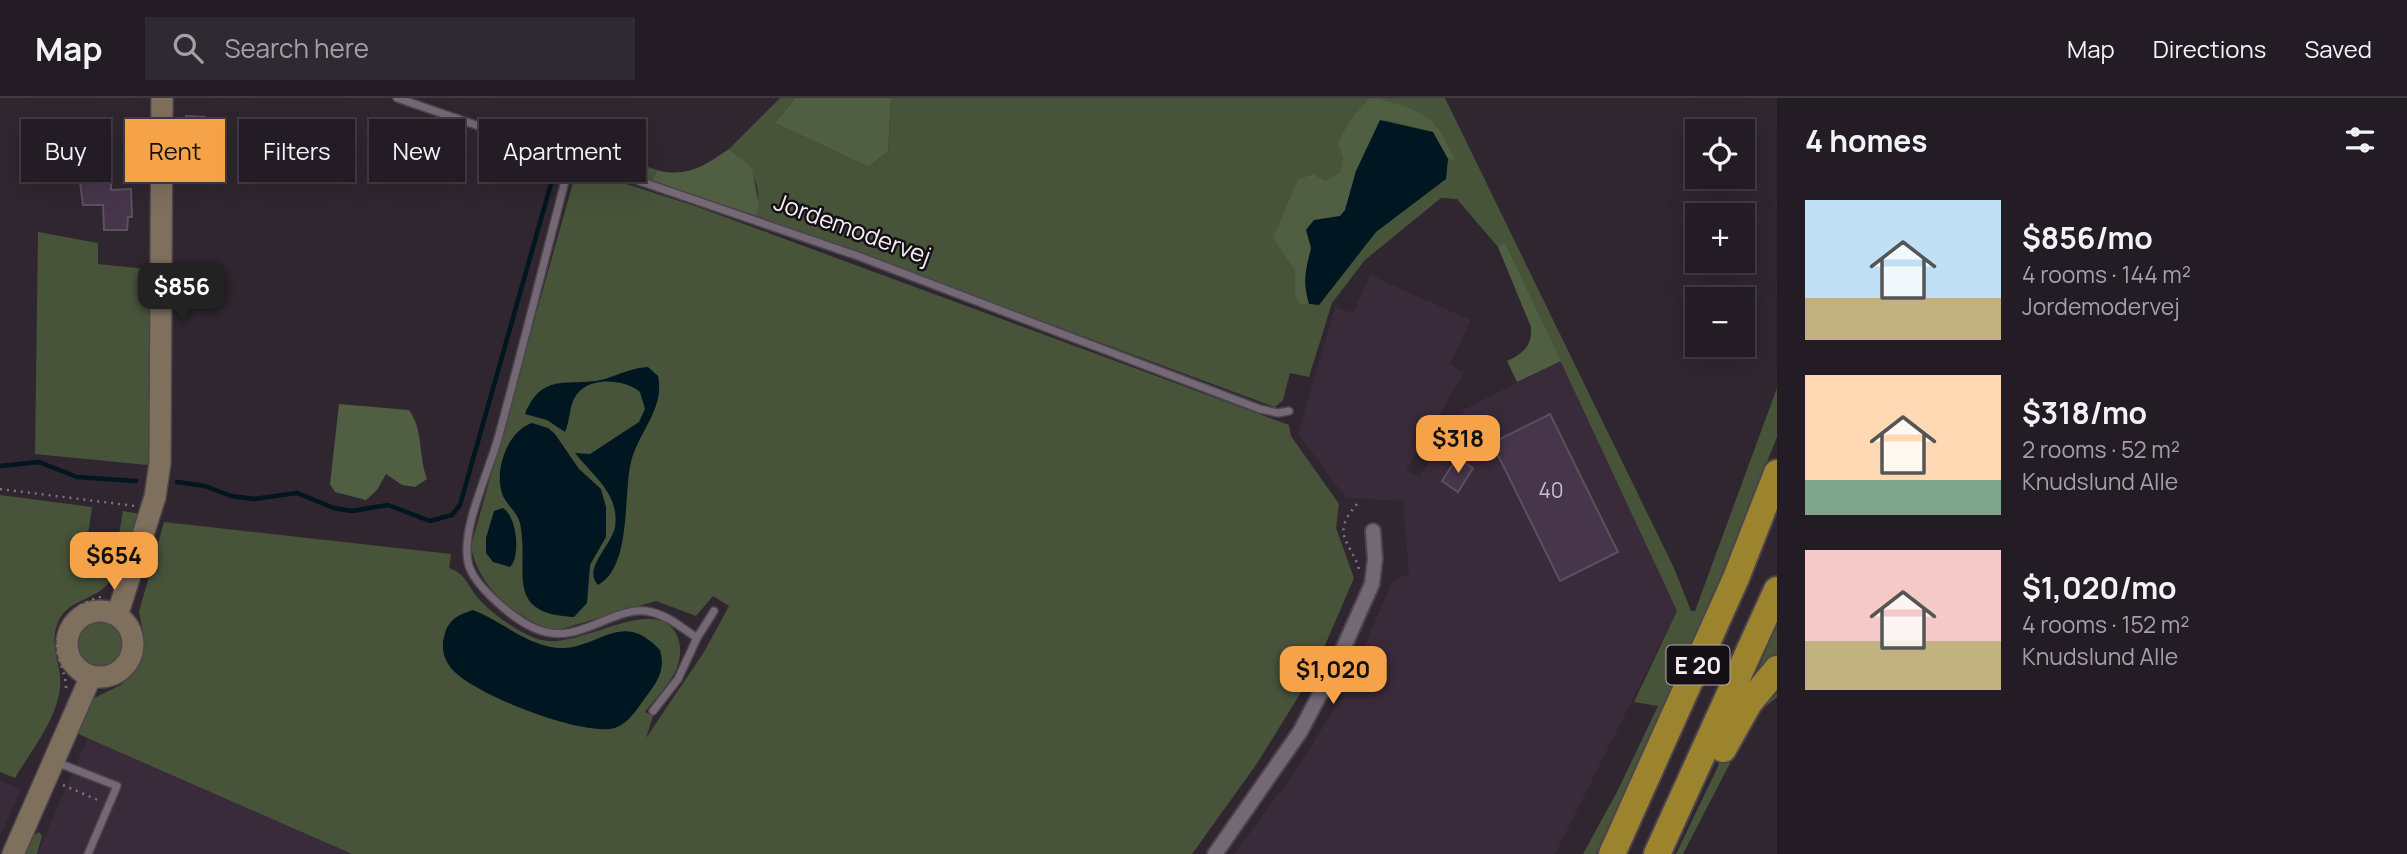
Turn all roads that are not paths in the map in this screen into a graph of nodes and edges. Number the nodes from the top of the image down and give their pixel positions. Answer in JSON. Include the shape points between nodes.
{"nodes":[{"id":1,"x":162,"y":98,"type":"edge"},
{"id":2,"x":397,"y":98,"type":"edge"},
{"id":3,"x":479,"y":126,"type":"edge"},
{"id":4,"x":565,"y":182,"type":"edge"},
{"id":5,"x":641,"y":182,"type":"edge"},
{"id":6,"x":1289,"y":411,"type":"dead end"},
{"id":7,"x":1777,"y":473,"type":"edge"},
{"id":8,"x":1373,"y":531,"type":"dead end"},
{"id":9,"x":1777,"y":590,"type":"edge"},
{"id":10,"x":111,"y":608,"type":"junction"},
{"id":11,"x":714,"y":611,"type":"dead end"},
{"id":12,"x":697,"y":638,"type":"junction"},
{"id":13,"x":1777,"y":669,"type":"edge"},
{"id":14,"x":87,"y":674,"type":"junction"},
{"id":15,"x":653,"y":711,"type":"dead end"},
{"id":16,"x":49,"y":769,"type":"junction"},
{"id":17,"x":13,"y":854,"type":"edge"},
{"id":18,"x":88,"y":854,"type":"edge"},
{"id":19,"x":1215,"y":854,"type":"edge"},
{"id":20,"x":1612,"y":854,"type":"edge"},
{"id":21,"x":1657,"y":854,"type":"edge"},
{"id":22,"x":1671,"y":854,"type":"edge"}],
"edges":[{"from":1,"to":10,"type":"street","via":[[160,442],[152,508],[143,539]]},
{"from":2,"to":3,"type":"lane","name":"Jordemodervej"},
{"from":4,"to":12,"type":"lane","via":[[499,438],[467,540],[468,565],[488,594],[534,628],[567,635],[649,611],[673,620]]},
{"from":5,"to":6,"type":"lane","name":"Jordemodervej","via":[[858,256],[1260,409]]},
{"from":7,"to":20,"type":"highway","number":"E 20","via":[[1736,578]]},
{"from":8,"to":19,"type":"street","via":[[1376,559],[1372,584],[1339,658],[1300,733]]},
{"from":9,"to":21,"type":"highway","number":"E 20"},
{"from":10,"to":14,"type":"street","via":[[86,615],[70,634],[71,658]]},
{"from":10,"to":14,"type":"street","via":[[132,635],[130,658],[114,674]]},
{"from":11,"to":12,"type":"lane"},
{"from":12,"to":15,"type":"lane","via":[[678,678]]},
{"from":13,"to":22,"type":"highway","via":[[1749,703],[1711,769]]},
{"from":14,"to":16,"type":"street"},
{"from":16,"to":17,"type":"street"},
{"from":16,"to":18,"type":"lane","via":[[117,786]]}]}
